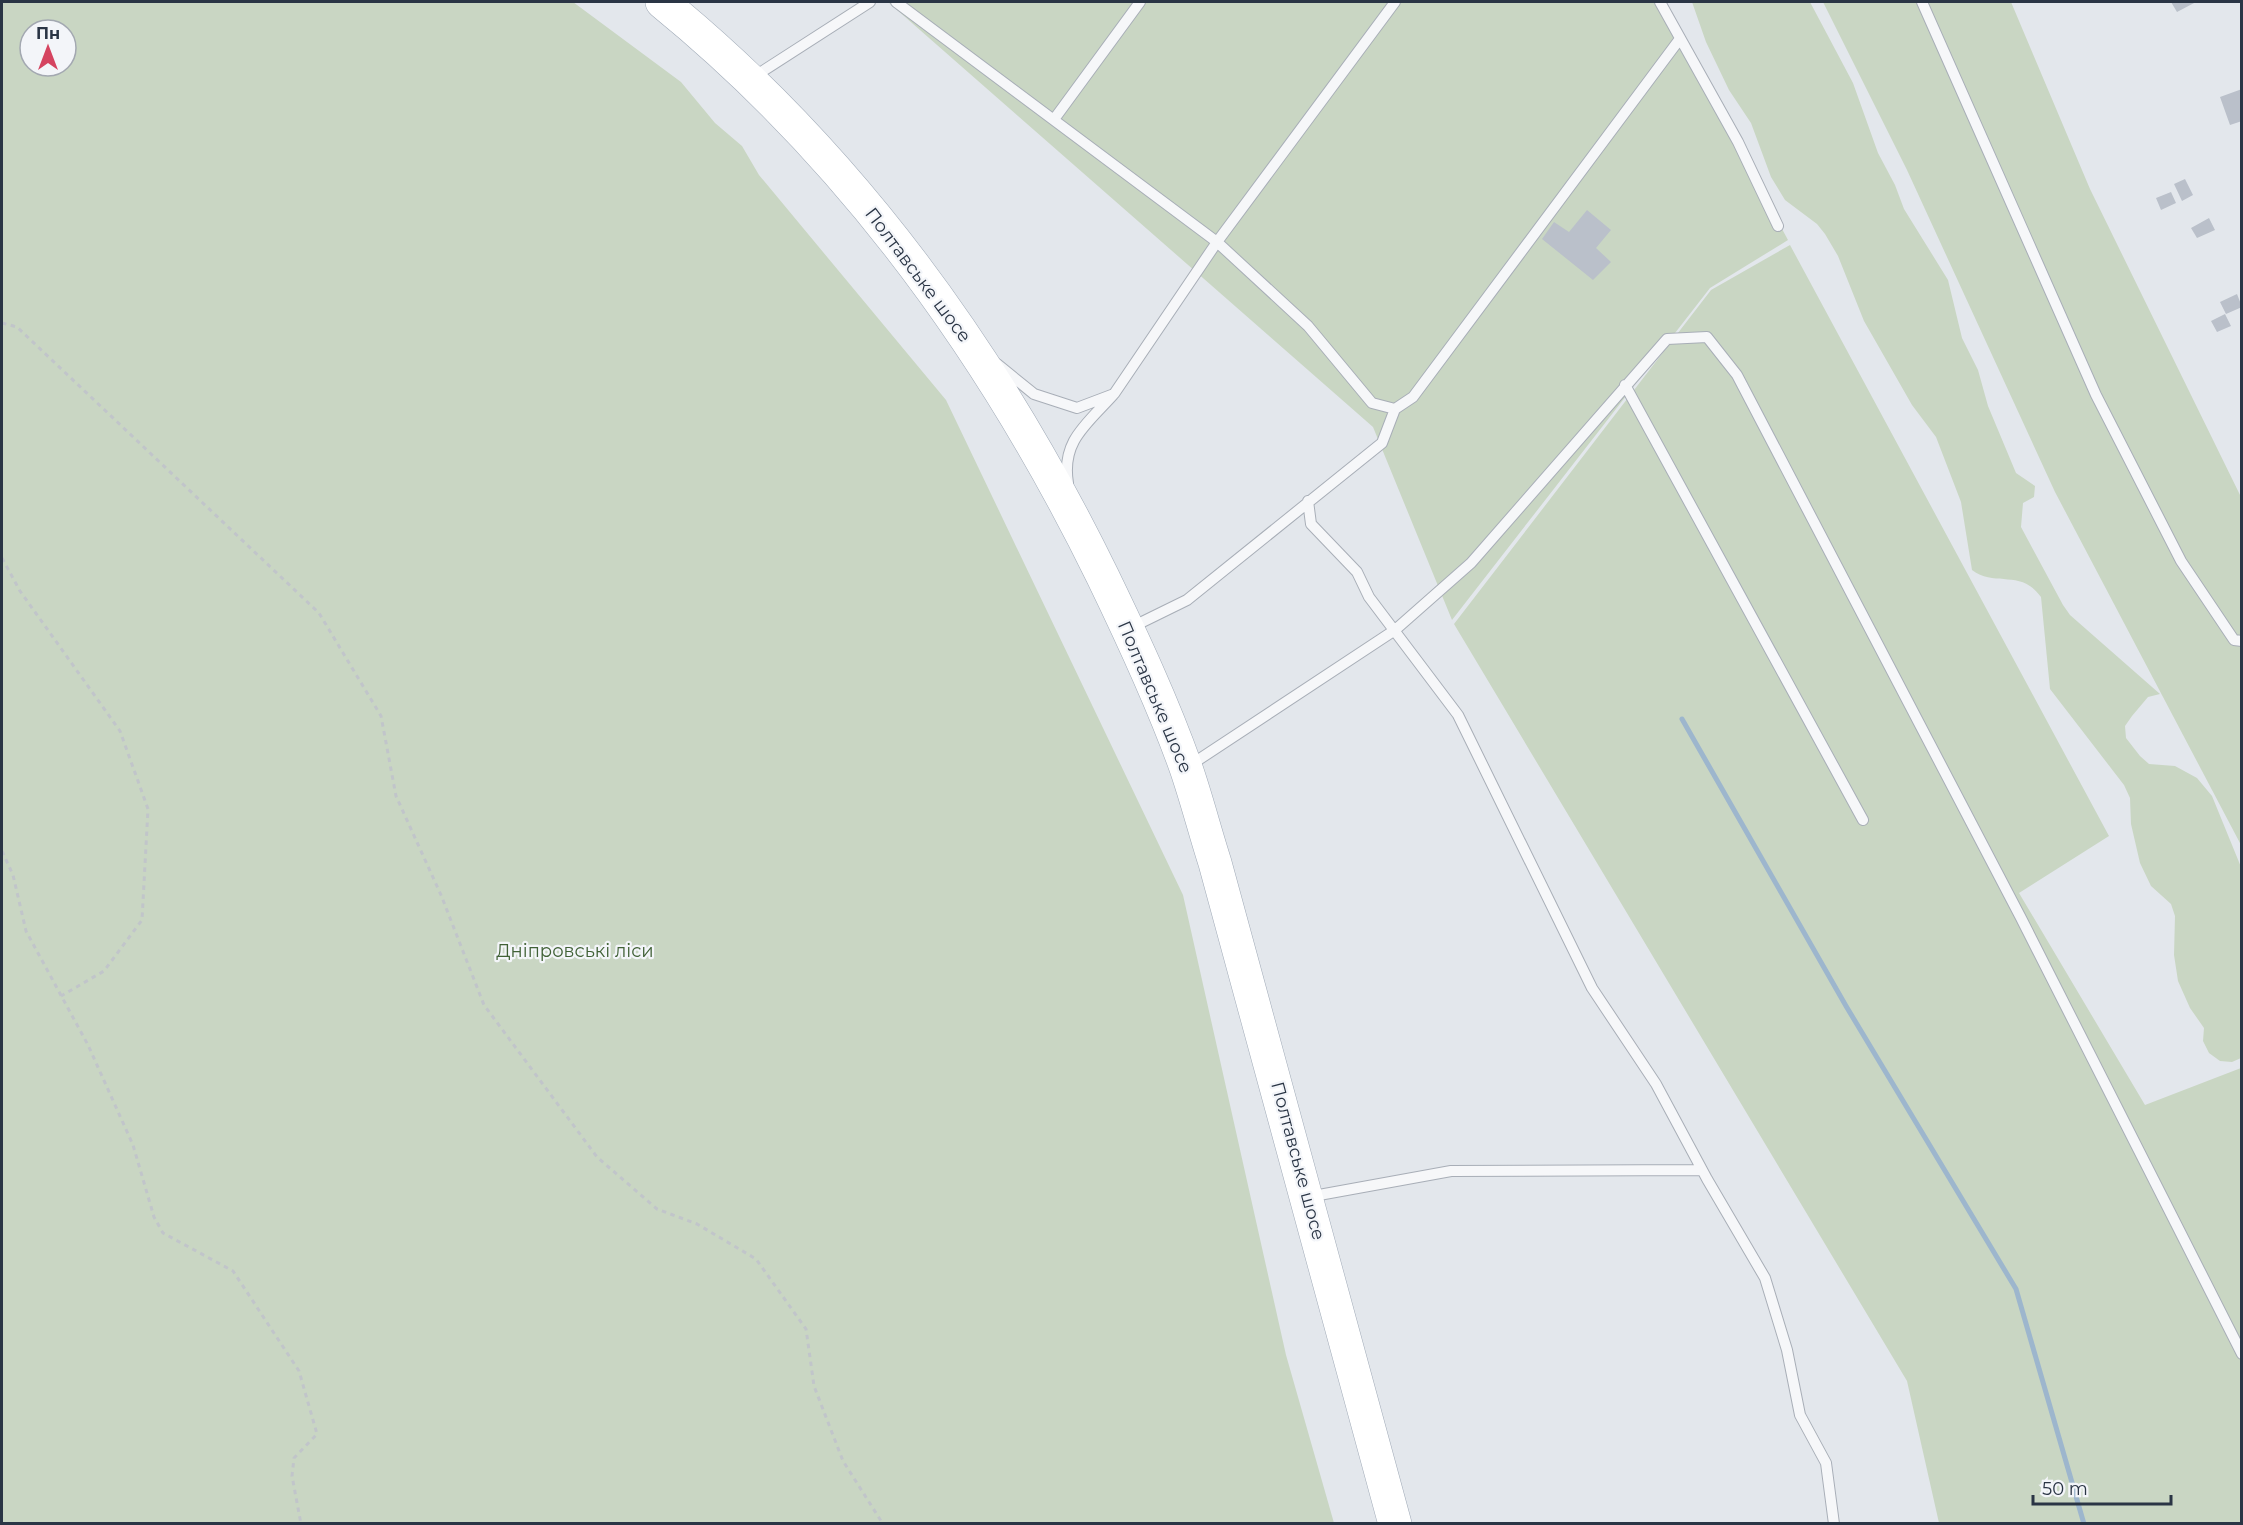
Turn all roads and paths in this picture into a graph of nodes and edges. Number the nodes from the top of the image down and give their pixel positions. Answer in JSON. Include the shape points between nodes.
{"nodes":[{"id":1,"x":663,"y":2,"type":"edge"},
{"id":2,"x":870,"y":2,"type":"edge"},
{"id":3,"x":896,"y":2,"type":"edge"},
{"id":4,"x":1140,"y":2,"type":"edge"},
{"id":5,"x":1395,"y":2,"type":"edge"},
{"id":6,"x":1660,"y":2,"type":"edge"},
{"id":7,"x":1922,"y":2,"type":"edge"},
{"id":8,"x":1679,"y":40,"type":"junction"},
{"id":9,"x":752,"y":78,"type":"junction"},
{"id":10,"x":1054,"y":118,"type":"junction"},
{"id":11,"x":1778,"y":226,"type":"dead end"},
{"id":12,"x":1217,"y":243,"type":"junction"},
{"id":13,"x":2,"y":323,"type":"edge"},
{"id":14,"x":968,"y":342,"type":"junction"},
{"id":15,"x":1625,"y":385,"type":"junction"},
{"id":16,"x":1114,"y":394,"type":"junction"},
{"id":17,"x":1395,"y":409,"type":"junction"},
{"id":18,"x":1308,"y":501,"type":"junction"},
{"id":19,"x":1073,"y":516,"type":"junction"},
{"id":20,"x":2,"y":558,"type":"edge"},
{"id":21,"x":1128,"y":629,"type":"junction"},
{"id":22,"x":1395,"y":630,"type":"junction"},
{"id":23,"x":2241,"y":641,"type":"edge"},
{"id":24,"x":1186,"y":768,"type":"junction"},
{"id":25,"x":1863,"y":820,"type":"dead end"},
{"id":26,"x":2,"y":851,"type":"edge"},
{"id":27,"x":61,"y":996,"type":"junction"},
{"id":28,"x":1702,"y":1170,"type":"junction"},
{"id":29,"x":1308,"y":1197,"type":"junction"},
{"id":30,"x":2241,"y":1354,"type":"edge"},
{"id":31,"x":301,"y":1524,"type":"edge"},
{"id":32,"x":883,"y":1524,"type":"edge"},
{"id":33,"x":1395,"y":1524,"type":"edge"},
{"id":34,"x":1834,"y":1524,"type":"edge"}],
"edges":[{"from":1,"to":9,"type":"main road","name":"Полтавське шосе"},
{"from":2,"to":9,"type":"lane"},
{"from":3,"to":10,"type":"lane"},
{"from":4,"to":10,"type":"lane"},
{"from":5,"to":12,"type":"lane"},
{"from":6,"to":8,"type":"lane"},
{"from":7,"to":23,"type":"lane","via":[[2096,395],[2181,561],[2234,640]]},
{"from":8,"to":11,"type":"lane","via":[[1737,142]]},
{"from":8,"to":17,"type":"lane","via":[[1413,397]]},
{"from":9,"to":14,"type":"main road","name":"Полтавське шосе","via":[[830,161],[891,234]]},
{"from":10,"to":12,"type":"lane"},
{"from":12,"to":16,"type":"lane"},
{"from":12,"to":17,"type":"lane","via":[[1308,326],[1372,403]]},
{"from":13,"to":32,"type":"path","via":[[17,327],[319,613],[381,716],[396,796],[441,895],[484,1005],[597,1157],[657,1209],[697,1224],[756,1259],[806,1329],[814,1386],[830,1429],[843,1461]]},
{"from":14,"to":16,"type":"lane","via":[[1034,394],[1077,408]]},
{"from":14,"to":19,"type":"main road","name":"Полтавське шосе"},
{"from":15,"to":22,"type":"lane","via":[[1472,564]]},
{"from":15,"to":25,"type":"lane"},
{"from":15,"to":30,"type":"lane","via":[[1667,339],[1707,337],[1737,375],[2021,918]]},
{"from":16,"to":19,"type":"lane","via":[[1073,439],[1065,466]]},
{"from":17,"to":18,"type":"lane","via":[[1382,443]]},
{"from":18,"to":21,"type":"lane","via":[[1186,600]]},
{"from":18,"to":22,"type":"lane","via":[[1311,524],[1357,572],[1369,597]]},
{"from":19,"to":21,"type":"main road","name":"Полтавське шосе"},
{"from":20,"to":27,"type":"path","via":[[20,591],[120,731],[147,809],[142,920],[104,971]]},
{"from":21,"to":24,"type":"main road","name":"Полтавське шосе"},
{"from":22,"to":24,"type":"lane"},
{"from":22,"to":28,"type":"lane","via":[[1458,715],[1592,988],[1656,1084]]},
{"from":24,"to":29,"type":"main road","name":"Полтавське шосе"},
{"from":26,"to":27,"type":"path","via":[[13,875],[26,931]]},
{"from":27,"to":31,"type":"path","via":[[133,1145],[154,1217],[163,1233],[232,1271],[299,1371],[317,1434],[294,1458],[292,1476]]},
{"from":28,"to":29,"type":"lane","via":[[1451,1171]]},
{"from":28,"to":34,"type":"lane","via":[[1765,1278],[1787,1350],[1800,1415],[1826,1463]]},
{"from":29,"to":33,"type":"main road","name":"Полтавське шосе"}]}
